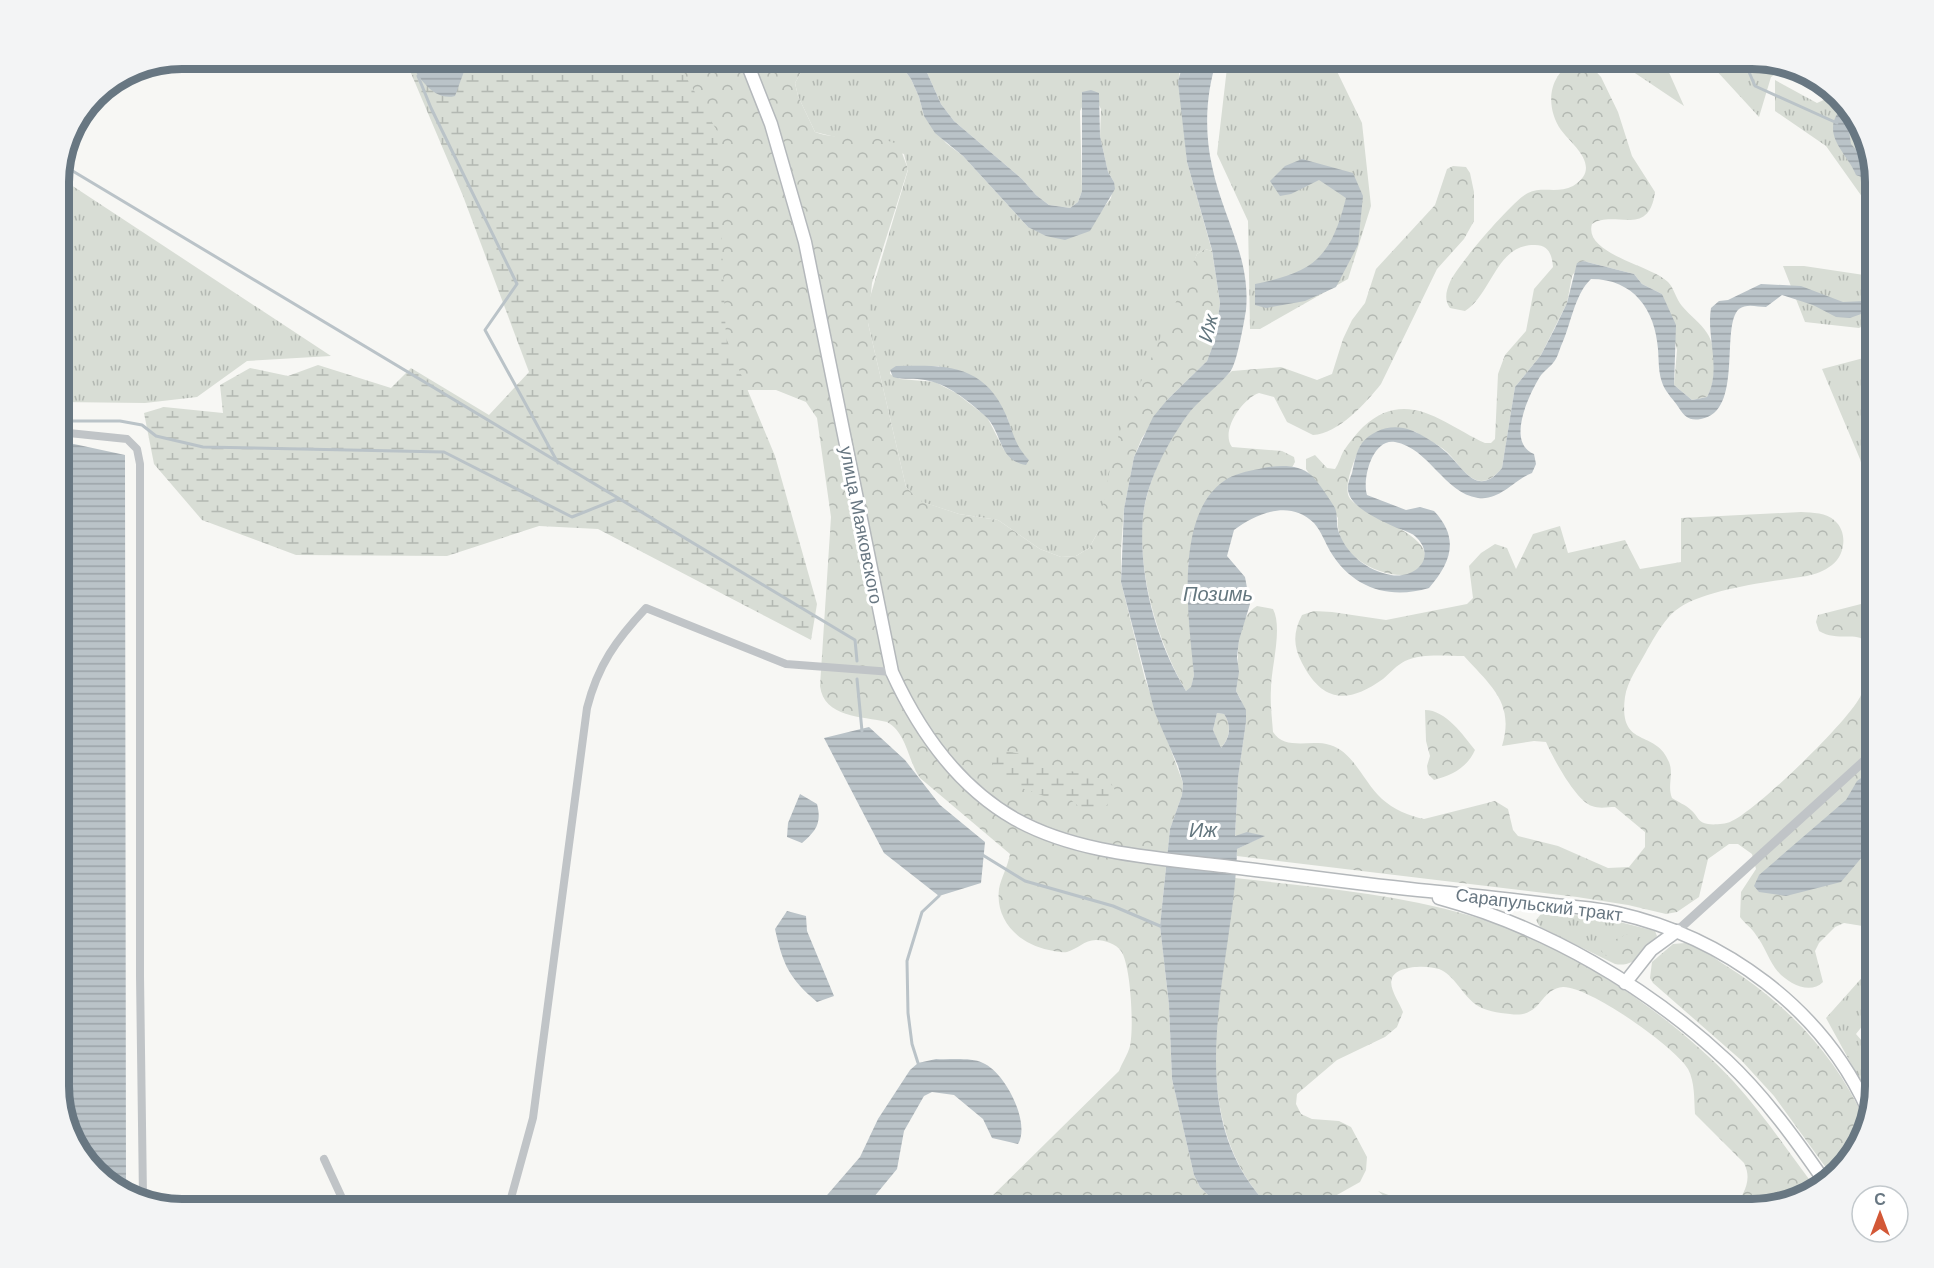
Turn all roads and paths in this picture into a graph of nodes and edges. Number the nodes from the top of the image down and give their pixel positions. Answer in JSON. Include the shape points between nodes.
{"nodes":[{"id":1,"x":750,"y":69,"type":"edge"},
{"id":2,"x":69,"y":433,"type":"edge"},
{"id":3,"x":892,"y":672,"type":"junction"},
{"id":4,"x":1865,"y":761,"type":"edge"},
{"id":5,"x":1144,"y":856,"type":"joint"},
{"id":6,"x":1382,"y":886,"type":"junction"},
{"id":7,"x":1677,"y":931,"type":"junction"},
{"id":8,"x":1625,"y":983,"type":"junction"},
{"id":9,"x":1864,"y":1102,"type":"edge"},
{"id":10,"x":324,"y":1159,"type":"dead end"},
{"id":11,"x":1821,"y":1176,"type":"edge"},
{"id":12,"x":143,"y":1191,"type":"edge"},
{"id":13,"x":342,"y":1199,"type":"edge"},
{"id":14,"x":511,"y":1199,"type":"edge"}],
"edges":[{"from":1,"to":3,"type":"main road","name":"улица Маяковского","via":[[778,146],[804,242]]},
{"from":2,"to":12,"type":"street","via":[[127,439],[137,449],[140,464]]},
{"from":3,"to":5,"type":"main road","name":"улица Маяковского","via":[[936,751],[984,798],[1015,819],[1047,833],[1092,847]]},
{"from":3,"to":14,"type":"street","via":[[786,664],[646,608],[608,653],[594,679],[587,708],[533,1118]]},
{"from":4,"to":7,"type":"street"},
{"from":5,"to":6,"type":"main road","name":"Сарапульский тракт"},
{"from":6,"to":7,"type":"main road","name":"Сарапульский тракт","via":[[1613,912]]},
{"from":6,"to":8,"type":"main road","name":"Сарапульский тракт","via":[[1440,898],[1500,918],[1576,953]]},
{"from":7,"to":8,"type":"main road","via":[[1651,950]]},
{"from":7,"to":9,"type":"main road","name":"Сарапульский тракт","via":[[1704,941],[1775,990],[1840,1057]]},
{"from":8,"to":11,"type":"main road","name":"Сарапульский тракт","via":[[1728,1062],[1774,1113]]},
{"from":10,"to":13,"type":"street"}]}
